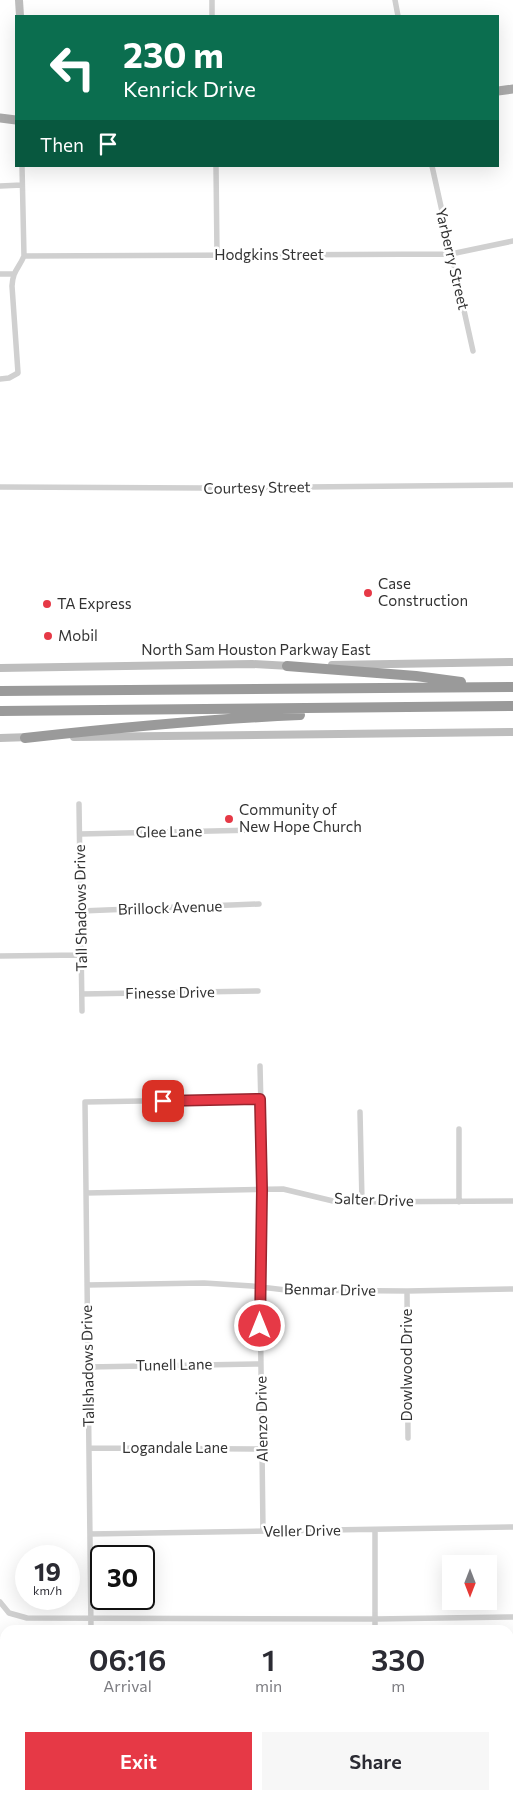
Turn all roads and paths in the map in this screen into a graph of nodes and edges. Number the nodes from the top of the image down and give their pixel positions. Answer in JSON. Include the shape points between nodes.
{"nodes":[{"id":1,"x":19,"y":0,"type":"edge"},
{"id":2,"x":212,"y":0,"type":"edge"},
{"id":3,"x":395,"y":0,"type":"edge"},
{"id":4,"x":20,"y":15,"type":"edge"},
{"id":5,"x":212,"y":15,"type":"edge"},
{"id":6,"x":398,"y":15,"type":"edge"},
{"id":7,"x":513,"y":89,"type":"edge"},
{"id":8,"x":499,"y":91,"type":"edge"},
{"id":9,"x":0,"y":118,"type":"edge"},
{"id":10,"x":15,"y":120,"type":"edge"},
{"id":11,"x":22,"y":167,"type":"edge"},
{"id":12,"x":216,"y":167,"type":"edge"},
{"id":13,"x":432,"y":167,"type":"edge"},
{"id":14,"x":22,"y":185,"type":"junction"},
{"id":15,"x":0,"y":186,"type":"edge"},
{"id":16,"x":513,"y":242,"type":"edge"},
{"id":17,"x":451,"y":254,"type":"junction"},
{"id":18,"x":217,"y":255,"type":"junction"},
{"id":19,"x":24,"y":256,"type":"junction"},
{"id":20,"x":0,"y":274,"type":"edge"},
{"id":21,"x":13,"y":274,"type":"junction"},
{"id":22,"x":473,"y":351,"type":"dead end"},
{"id":23,"x":0,"y":379,"type":"edge"},
{"id":24,"x":513,"y":485,"type":"edge"},
{"id":25,"x":0,"y":487,"type":"edge"},
{"id":26,"x":513,"y":662,"type":"edge"},
{"id":27,"x":287,"y":666,"type":"junction"},
{"id":28,"x":0,"y":668,"type":"edge"},
{"id":29,"x":492,"y":687,"type":"junction"},
{"id":30,"x":513,"y":687,"type":"edge"},
{"id":31,"x":0,"y":691,"type":"edge"},
{"id":32,"x":490,"y":706,"type":"junction"},
{"id":33,"x":513,"y":706,"type":"edge"},
{"id":34,"x":0,"y":711,"type":"edge"},
{"id":35,"x":513,"y":732,"type":"edge"},
{"id":36,"x":0,"y":738,"type":"edge"},
{"id":37,"x":25,"y":738,"type":"junction"},
{"id":38,"x":79,"y":804,"type":"dead end"},
{"id":39,"x":257,"y":830,"type":"dead end"},
{"id":40,"x":80,"y":834,"type":"junction"},
{"id":41,"x":258,"y":904,"type":"dead end"},
{"id":42,"x":81,"y":912,"type":"junction"},
{"id":43,"x":82,"y":955,"type":"junction"},
{"id":44,"x":0,"y":956,"type":"edge"},
{"id":45,"x":258,"y":991,"type":"dead end"},
{"id":46,"x":82,"y":994,"type":"junction"},
{"id":47,"x":82,"y":1011,"type":"dead end"},
{"id":48,"x":260,"y":1066,"type":"dead end"},
{"id":49,"x":260,"y":1099,"type":"junction"},
{"id":50,"x":360,"y":1112,"type":"dead end"},
{"id":51,"x":460,"y":1129,"type":"dead end"},
{"id":52,"x":262,"y":1190,"type":"junction"},
{"id":53,"x":86,"y":1193,"type":"junction"},
{"id":54,"x":513,"y":1201,"type":"edge"},
{"id":55,"x":362,"y":1202,"type":"junction"},
{"id":56,"x":459,"y":1202,"type":"junction"},
{"id":57,"x":87,"y":1285,"type":"junction"},
{"id":58,"x":260,"y":1287,"type":"junction"},
{"id":59,"x":513,"y":1289,"type":"edge"},
{"id":60,"x":407,"y":1292,"type":"junction"},
{"id":61,"x":261,"y":1364,"type":"junction"},
{"id":62,"x":88,"y":1367,"type":"junction"},
{"id":63,"x":408,"y":1438,"type":"dead end"},
{"id":64,"x":89,"y":1448,"type":"junction"},
{"id":65,"x":262,"y":1449,"type":"junction"},
{"id":66,"x":513,"y":1528,"type":"edge"},
{"id":67,"x":375,"y":1530,"type":"junction"},
{"id":68,"x":263,"y":1531,"type":"junction"},
{"id":69,"x":90,"y":1534,"type":"junction"},
{"id":70,"x":0,"y":1602,"type":"edge"},
{"id":71,"x":513,"y":1617,"type":"edge"},
{"id":72,"x":91,"y":1618,"type":"junction"},
{"id":73,"x":375,"y":1619,"type":"junction"},
{"id":74,"x":91,"y":1625,"type":"edge"},
{"id":75,"x":375,"y":1625,"type":"edge"}],
"edges":[{"from":1,"to":4,"type":"main road"},
{"from":2,"to":5,"type":"street"},
{"from":3,"to":6,"type":"street"},
{"from":7,"to":8,"type":"main road"},
{"from":9,"to":10,"type":"main road"},
{"from":11,"to":14,"type":"street"},
{"from":12,"to":18,"type":"street"},
{"from":13,"to":17,"type":"street","name":"Yarberry Street"},
{"from":14,"to":15,"type":"street"},
{"from":14,"to":19,"type":"street"},
{"from":16,"to":17,"type":"street","name":"Hodgkins Street"},
{"from":17,"to":18,"type":"street","name":"Hodgkins Street"},
{"from":17,"to":22,"type":"street","name":"Yarberry Street"},
{"from":18,"to":19,"type":"street","name":"Hodgkins Street"},
{"from":19,"to":21,"type":"street"},
{"from":20,"to":21,"type":"street"},
{"from":21,"to":23,"type":"street","via":[[18,373]]},
{"from":24,"to":25,"type":"street","name":"Courtesy Street"},
{"from":26,"to":27,"type":"main road","name":"North Sam Houston Parkway East"},
{"from":27,"to":28,"type":"main road","name":"North Sam Houston Parkway East"},
{"from":27,"to":29,"type":"highway","via":[[416,676]]},
{"from":29,"to":30,"type":"highway"},
{"from":29,"to":31,"type":"highway"},
{"from":32,"to":33,"type":"highway"},
{"from":32,"to":34,"type":"highway"},
{"from":32,"to":37,"type":"highway","via":[[246,717]]},
{"from":35,"to":37,"type":"main road"},
{"from":36,"to":37,"type":"main road"},
{"from":38,"to":40,"type":"street","name":"Tall Shadows Drive"},
{"from":39,"to":40,"type":"street","name":"Glee Lane"},
{"from":40,"to":42,"type":"street","name":"Tall Shadows Drive"},
{"from":41,"to":42,"type":"street","name":"Brillock Avenue"},
{"from":42,"to":43,"type":"street","name":"Tall Shadows Drive"},
{"from":43,"to":44,"type":"street"},
{"from":43,"to":46,"type":"street","name":"Tall Shadows Drive"},
{"from":45,"to":46,"type":"street","name":"Finesse Drive"},
{"from":46,"to":47,"type":"street","name":"Tall Shadows Drive"},
{"from":48,"to":49,"type":"street","name":"Alenzo Drive"},
{"from":49,"to":52,"type":"street","name":"Alenzo Drive"},
{"from":49,"to":53,"type":"street","name":"Tallshadows Drive","via":[[85,1102]]},
{"from":50,"to":55,"type":"street"},
{"from":51,"to":56,"type":"street"},
{"from":52,"to":53,"type":"street","name":"Salter Drive"},
{"from":52,"to":55,"type":"street","name":"Salter Drive","via":[[283,1189],[333,1201]]},
{"from":52,"to":58,"type":"street","name":"Alenzo Drive"},
{"from":53,"to":57,"type":"street","name":"Tallshadows Drive"},
{"from":54,"to":56,"type":"street","name":"Salter Drive"},
{"from":55,"to":56,"type":"street","name":"Salter Drive"},
{"from":57,"to":58,"type":"street","name":"Benmar Drive","via":[[204,1283]]},
{"from":57,"to":62,"type":"street","name":"Tallshadows Drive"},
{"from":58,"to":60,"type":"street","name":"Benmar Drive"},
{"from":58,"to":61,"type":"street","name":"Alenzo Drive"},
{"from":59,"to":60,"type":"street","name":"Benmar Drive"},
{"from":60,"to":63,"type":"street","name":"Dowlwood Drive"},
{"from":61,"to":62,"type":"street","name":"Tunell Lane"},
{"from":61,"to":65,"type":"street","name":"Alenzo Drive"},
{"from":62,"to":64,"type":"street","name":"Tallshadows Drive"},
{"from":64,"to":65,"type":"street","name":"Logandale Lane"},
{"from":64,"to":69,"type":"street","name":"Tallshadows Drive"},
{"from":65,"to":68,"type":"street","name":"Alenzo Drive"},
{"from":66,"to":67,"type":"street","name":"Veller Drive"},
{"from":67,"to":68,"type":"street","name":"Veller Drive"},
{"from":67,"to":73,"type":"street"},
{"from":68,"to":69,"type":"street","name":"Veller Drive"},
{"from":69,"to":72,"type":"street","name":"Tallshadows Drive"},
{"from":70,"to":72,"type":"street","via":[[9,1613],[27,1618]]},
{"from":71,"to":73,"type":"street"},
{"from":72,"to":73,"type":"street"},
{"from":72,"to":74,"type":"street","name":"Tallshadows Drive"},
{"from":73,"to":75,"type":"street"}]}
